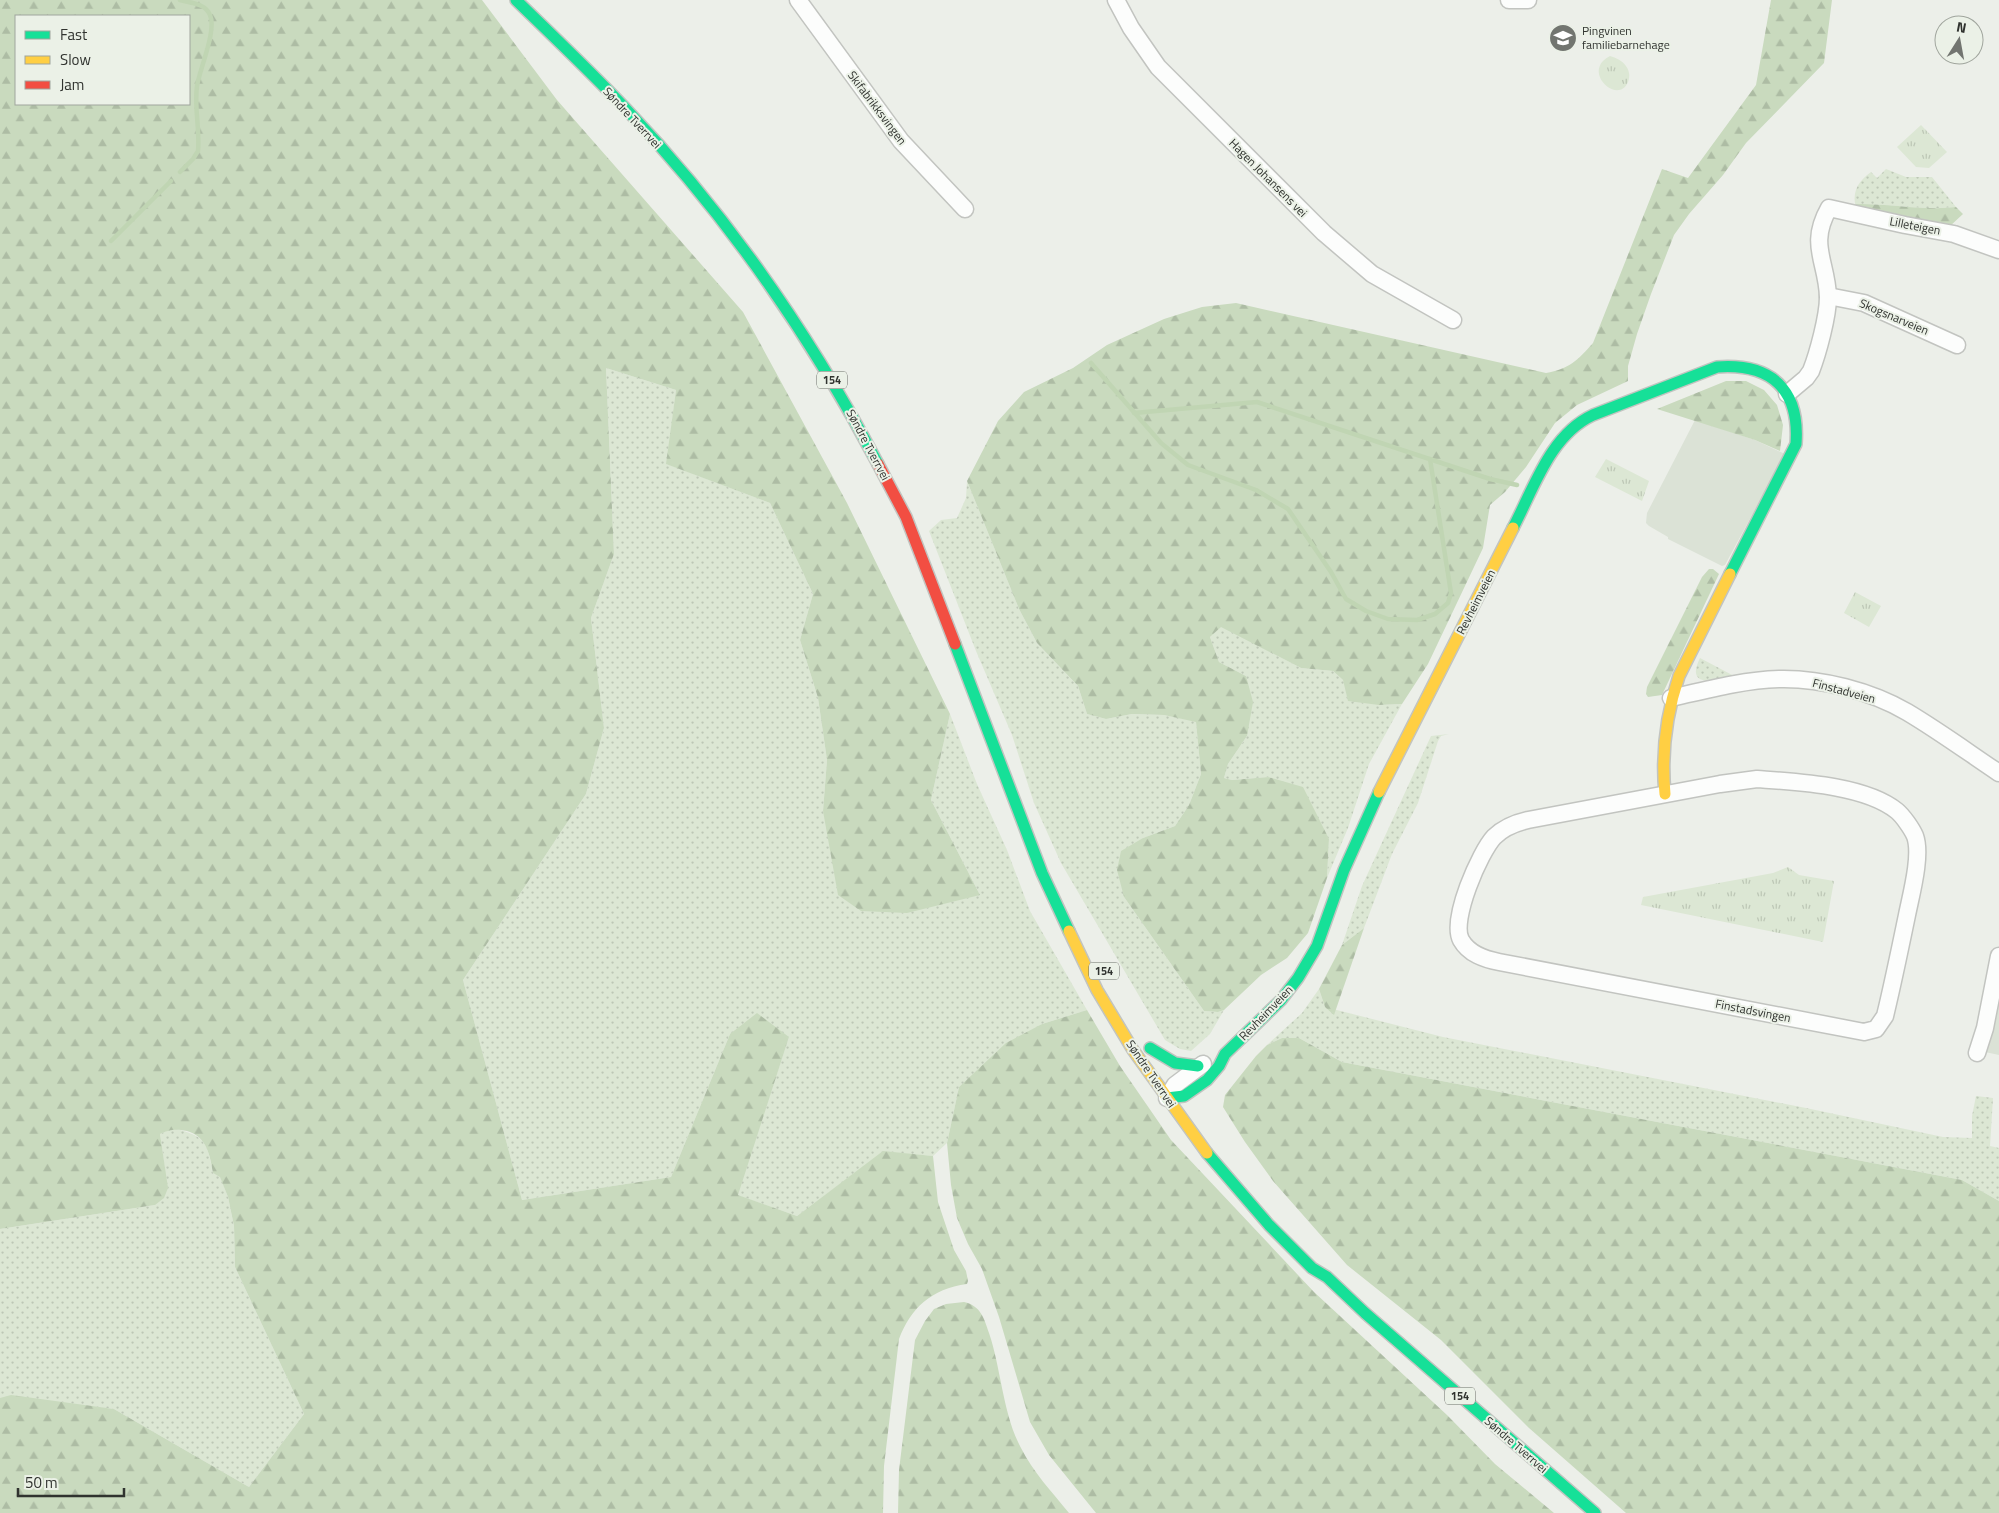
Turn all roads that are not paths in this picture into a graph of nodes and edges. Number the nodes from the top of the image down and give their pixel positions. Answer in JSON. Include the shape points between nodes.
{"nodes":[{"id":1,"x":516,"y":0,"type":"edge"},
{"id":2,"x":798,"y":0,"type":"edge"},
{"id":3,"x":1116,"y":0,"type":"edge"},
{"id":4,"x":1509,"y":0,"type":"edge"},
{"id":5,"x":1528,"y":0,"type":"edge"},
{"id":6,"x":965,"y":209,"type":"dead end"},
{"id":7,"x":1999,"y":250,"type":"edge"},
{"id":8,"x":1828,"y":296,"type":"junction"},
{"id":9,"x":1453,"y":320,"type":"dead end"},
{"id":10,"x":1957,"y":345,"type":"dead end"},
{"id":11,"x":1787,"y":394,"type":"junction"},
{"id":12,"x":1671,"y":698,"type":"junction"},
{"id":13,"x":1999,"y":773,"type":"edge"},
{"id":14,"x":1665,"y":794,"type":"junction"},
{"id":15,"x":1028,"y":834,"type":"junction"},
{"id":16,"x":1079,"y":926,"type":"dead end"},
{"id":17,"x":1999,"y":956,"type":"edge"},
{"id":18,"x":1225,"y":1054,"type":"junction"},
{"id":19,"x":1978,"y":1054,"type":"dead end"},
{"id":20,"x":1198,"y":1066,"type":"junction"},
{"id":21,"x":1175,"y":1088,"type":"junction"},
{"id":22,"x":1257,"y":1193,"type":"dead end"},
{"id":23,"x":1327,"y":1277,"type":"junction"},
{"id":24,"x":1595,"y":1513,"type":"edge"}],
"edges":[{"from":1,"to":15,"type":"main road","name":"Søndre Tverrvei","number":"154","via":[[627,110],[683,174],[745,250],[824,367],[906,517]]},
{"from":2,"to":6,"type":"street","name":"Skifabrikksvingen","via":[[901,141]]},
{"from":3,"to":9,"type":"street","name":"Hagen Johansens vei","via":[[1158,67],[1311,220],[1372,274]]},
{"from":4,"to":5,"type":"street"},
{"from":7,"to":8,"type":"street","name":"Lilleteigen","via":[[1954,234],[1829,208],[1823,218],[1819,238]]},
{"from":8,"to":10,"type":"street","name":"Skogsnarveien","via":[[1864,303]]},
{"from":8,"to":11,"type":"street","via":[[1812,371]]},
{"from":11,"to":12,"type":"main road","name":"Revheimveien","via":[[1795,412],[1798,431],[1795,448],[1686,660]]},
{"from":11,"to":18,"type":"main road","name":"Revheimveien","via":[[1773,378],[1758,370],[1739,365],[1717,367],[1593,414],[1566,433],[1551,454],[1367,815],[1312,956],[1281,1000]]},
{"from":12,"to":13,"type":"street","name":"Finstadveien","via":[[1761,680],[1823,683],[1866,695],[1906,712]]},
{"from":12,"to":14,"type":"main road","via":[[1664,748]]},
{"from":14,"to":14,"type":"street","name":"Finstadsvingen","via":[[1758,779],[1782,780],[1868,796],[1898,812],[1915,836],[1917,868],[1885,1016],[1876,1029],[1864,1032],[1499,962],[1475,954],[1461,940],[1459,916],[1470,884],[1490,842],[1506,827]]},
{"from":15,"to":16,"type":"main road","name":"Søndre Tverrvei","number":"154"},
{"from":15,"to":21,"type":"main road","name":"Søndre Tverrvei","number":"154","via":[[1042,873],[1098,990],[1134,1050]]},
{"from":17,"to":19,"type":"street"},
{"from":18,"to":20,"type":"street","name":"Revheimveien"},
{"from":18,"to":21,"type":"main road","name":"Revheimveien","via":[[1220,1066],[1207,1080]]},
{"from":20,"to":21,"type":"street","name":"Revheimveien"},
{"from":20,"to":21,"type":"main road","name":"Søndre Tverrvei","number":"154","via":[[1175,1063],[1148,1044]]},
{"from":21,"to":23,"type":"main road","name":"Søndre Tverrvei","number":"154","via":[[1200,1144],[1269,1226],[1312,1268]]},
{"from":22,"to":23,"type":"main road","name":"Søndre Tverrvei","number":"154"},
{"from":23,"to":24,"type":"main road","name":"Søndre Tverrvei","number":"154"}]}
